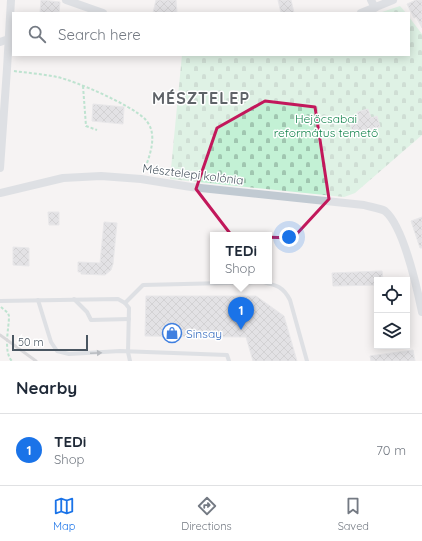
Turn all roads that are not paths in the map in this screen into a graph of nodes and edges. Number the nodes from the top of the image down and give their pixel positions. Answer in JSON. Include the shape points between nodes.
{"nodes":[{"id":1,"x":11,"y":0,"type":"edge"},
{"id":2,"x":66,"y":0,"type":"edge"},
{"id":3,"x":371,"y":0,"type":"edge"},
{"id":4,"x":393,"y":0,"type":"edge"},
{"id":5,"x":375,"y":8,"type":"junction"},
{"id":6,"x":100,"y":12,"type":"edge"},
{"id":7,"x":364,"y":12,"type":"edge"},
{"id":8,"x":9,"y":39,"type":"junction"},
{"id":9,"x":0,"y":42,"type":"edge"},
{"id":10,"x":0,"y":168,"type":"edge"},
{"id":11,"x":0,"y":192,"type":"edge"},
{"id":12,"x":210,"y":283,"type":"edge"},
{"id":13,"x":270,"y":284,"type":"edge"},
{"id":14,"x":74,"y":299,"type":"junction"},
{"id":15,"x":38,"y":300,"type":"junction"},
{"id":16,"x":0,"y":301,"type":"edge"},
{"id":17,"x":125,"y":303,"type":"junction"},
{"id":18,"x":422,"y":312,"type":"edge"},
{"id":19,"x":129,"y":319,"type":"junction"},
{"id":20,"x":128,"y":352,"type":"junction"},
{"id":21,"x":130,"y":361,"type":"edge"},
{"id":22,"x":229,"y":361,"type":"edge"},
{"id":23,"x":307,"y":361,"type":"edge"}],
"edges":[{"from":1,"to":8,"type":"street"},
{"from":2,"to":6,"type":"street"},
{"from":3,"to":5,"type":"street"},
{"from":4,"to":5,"type":"street"},
{"from":5,"to":7,"type":"street"},
{"from":8,"to":9,"type":"street"},
{"from":8,"to":10,"type":"street"},
{"from":11,"to":18,"type":"street","name":"Mésztelepi kolónia","via":[[63,178],[101,176],[364,205],[384,211],[396,225],[414,274]]},
{"from":12,"to":17,"type":"lane","via":[[143,285]]},
{"from":13,"to":23,"type":"lane","via":[[286,292],[290,300]]},
{"from":14,"to":15,"type":"lane"},
{"from":14,"to":17,"type":"lane","via":[[118,299]]},
{"from":14,"to":19,"type":"lane","via":[[91,320]]},
{"from":15,"to":16,"type":"lane"},
{"from":15,"to":20,"type":"lane","one_way":true,"via":[[50,342],[57,351],[69,354]]},
{"from":17,"to":19,"type":"lane","via":[[129,308]]},
{"from":19,"to":20,"type":"lane"},
{"from":20,"to":21,"type":"lane"},
{"from":20,"to":22,"type":"lane","via":[[219,354],[227,355]]}]}
